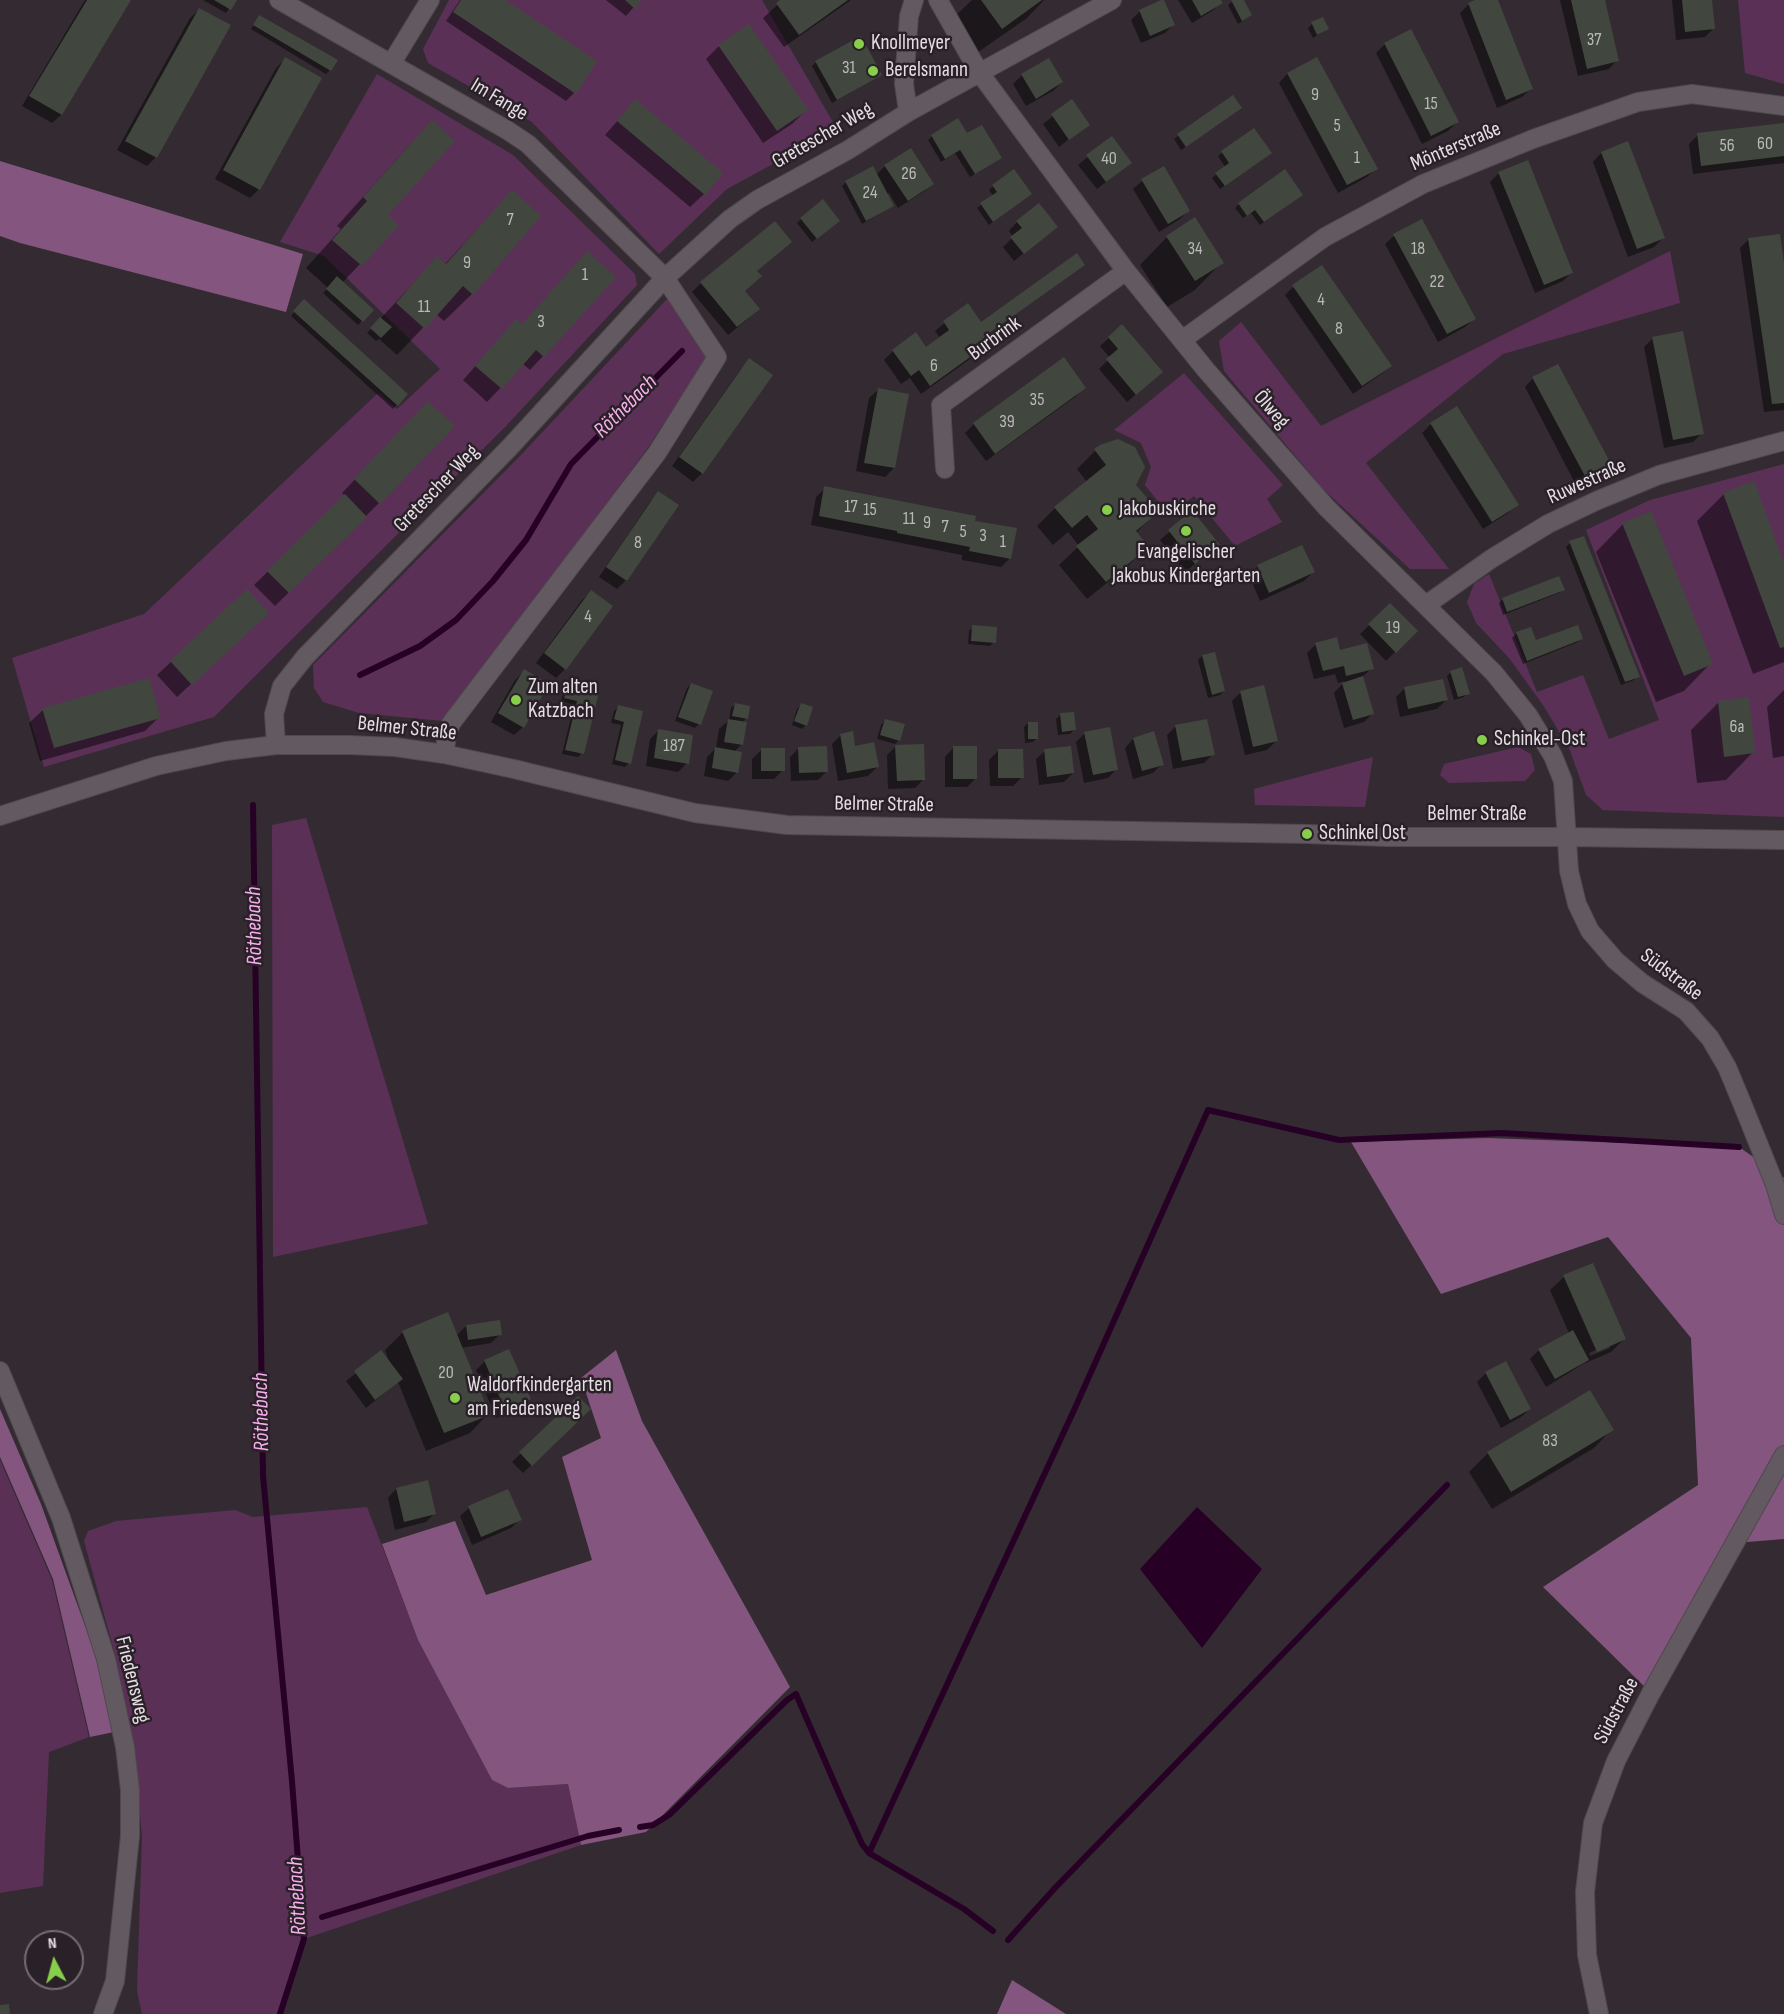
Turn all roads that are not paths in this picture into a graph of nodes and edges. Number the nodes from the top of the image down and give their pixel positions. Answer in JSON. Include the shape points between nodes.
{"nodes":[{"id":1,"x":279,"y":0,"type":"edge"},
{"id":2,"x":430,"y":0,"type":"edge"},
{"id":3,"x":914,"y":0,"type":"edge"},
{"id":4,"x":938,"y":0,"type":"edge"},
{"id":5,"x":1112,"y":0,"type":"edge"},
{"id":6,"x":391,"y":64,"type":"junction"},
{"id":7,"x":979,"y":72,"type":"junction"},
{"id":8,"x":1784,"y":106,"type":"edge"},
{"id":9,"x":910,"y":111,"type":"junction"},
{"id":10,"x":1126,"y":271,"type":"junction"},
{"id":11,"x":665,"y":278,"type":"junction"},
{"id":12,"x":1182,"y":340,"type":"junction"},
{"id":13,"x":1784,"y":441,"type":"edge"},
{"id":14,"x":945,"y":469,"type":"dead end"},
{"id":15,"x":1426,"y":605,"type":"junction"},
{"id":16,"x":276,"y":745,"type":"junction"},
{"id":17,"x":444,"y":754,"type":"junction"},
{"id":18,"x":0,"y":816,"type":"edge"},
{"id":19,"x":1566,"y":837,"type":"junction"},
{"id":20,"x":1784,"y":840,"type":"edge"},
{"id":21,"x":1784,"y":1215,"type":"edge"},
{"id":22,"x":0,"y":1371,"type":"edge"},
{"id":23,"x":1784,"y":1455,"type":"edge"},
{"id":24,"x":103,"y":2014,"type":"edge"},
{"id":25,"x":1599,"y":2014,"type":"edge"}],
"edges":[{"from":1,"to":6,"type":"street","name":"Im Fange"},
{"from":2,"to":6,"type":"street"},
{"from":3,"to":9,"type":"street","via":[[909,16],[904,84]]},
{"from":4,"to":7,"type":"street","name":"Ölweg"},
{"from":5,"to":7,"type":"street","name":"Gretescher Weg"},
{"from":6,"to":11,"type":"street","name":"Im Fange","via":[[528,144]]},
{"from":7,"to":9,"type":"street","name":"Gretescher Weg"},
{"from":7,"to":10,"type":"street","name":"Ölweg"},
{"from":8,"to":12,"type":"street","name":"Mönterstraße","via":[[1692,94],[1638,102],[1533,139],[1423,184],[1325,237]]},
{"from":9,"to":11,"type":"street","name":"Gretescher Weg","via":[[730,219]]},
{"from":10,"to":12,"type":"street","name":"Ölweg"},
{"from":10,"to":14,"type":"street","name":"Burbrink","via":[[941,405]]},
{"from":11,"to":16,"type":"street","name":"Gretescher Weg","via":[[510,447],[305,657],[282,686],[274,714]]},
{"from":11,"to":17,"type":"street","via":[[717,357],[657,453],[452,722]]},
{"from":12,"to":15,"type":"street","name":"Ölweg","via":[[1326,507]]},
{"from":13,"to":15,"type":"street","name":"Ruwestraße","via":[[1659,475],[1596,501],[1491,559]]},
{"from":15,"to":19,"type":"street","name":"Ölweg","via":[[1494,673],[1528,715],[1553,756],[1563,781]]},
{"from":16,"to":17,"type":"street","name":"Belmer Straße","via":[[395,747]]},
{"from":16,"to":18,"type":"street","name":"Belmer Straße","via":[[156,766]]},
{"from":17,"to":19,"type":"street","name":"Belmer Straße","via":[[695,813],[787,825]]},
{"from":19,"to":20,"type":"street","name":"Belmer Straße"},
{"from":19,"to":21,"type":"street","name":"Südstraße","via":[[1577,904],[1590,931],[1615,960],[1686,1011],[1710,1038],[1727,1067]]},
{"from":22,"to":24,"type":"street","name":"Friedensweg","via":[[61,1518],[106,1659],[125,1747],[130,1836],[116,1981]]},
{"from":23,"to":25,"type":"street","name":"Südstraße","via":[[1646,1703],[1616,1761],[1593,1823],[1584,1892],[1587,1955]]}]}
